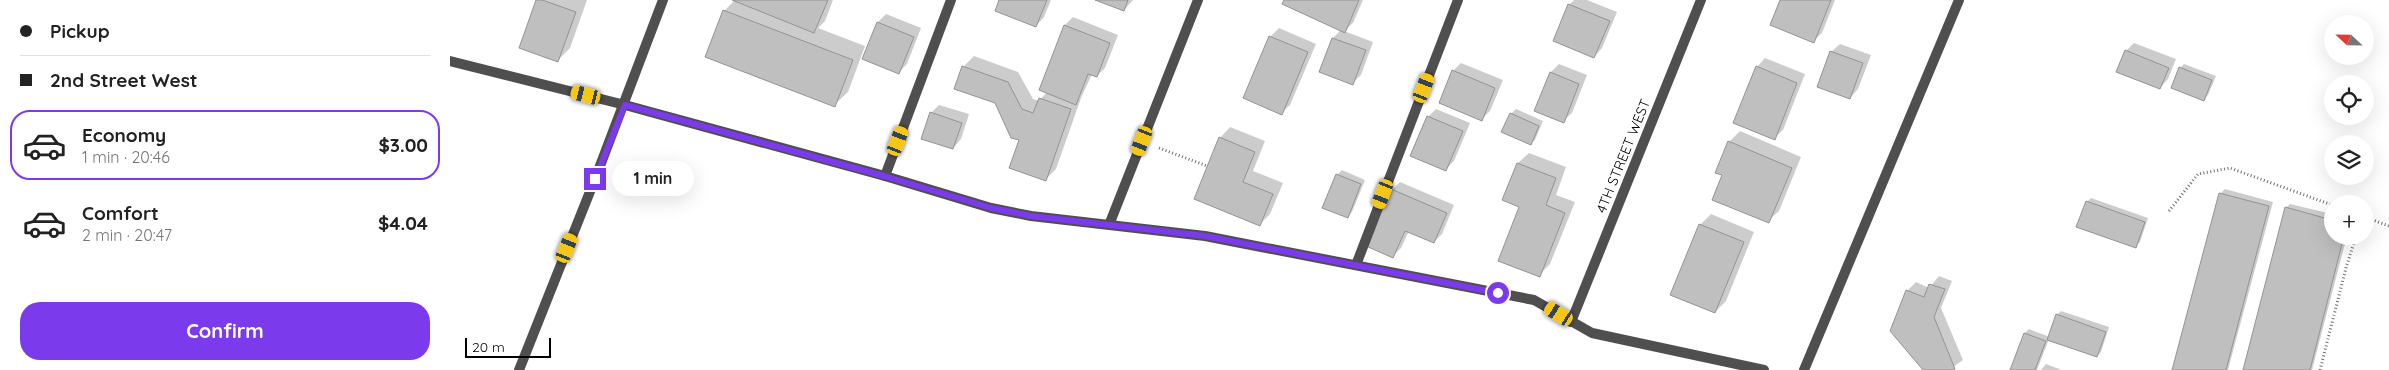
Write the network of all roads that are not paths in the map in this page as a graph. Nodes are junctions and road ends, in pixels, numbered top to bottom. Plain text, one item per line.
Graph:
1 (663, 0) edge
2 (951, 0) edge
3 (1198, 0) edge
4 (1458, 0) edge
5 (1701, 0) edge
6 (1959, 0) edge
7 (450, 62) edge
8 (625, 105) junction
9 (884, 176) junction
10 (1109, 225) junction
11 (1356, 265) junction
12 (1571, 322) junction
13 (519, 370) edge
14 (1764, 370) edge
15 (1804, 370) edge

1 - 8 street
2 - 9 street
3 - 10 street
4 - 11 street
5 - 12 street, 4TH STREET WEST
6 - 15 street
7 - 8 street
8 - 9 street
8 - 13 street
9 - 10 street
10 - 11 street
11 - 12 street
12 - 14 street

